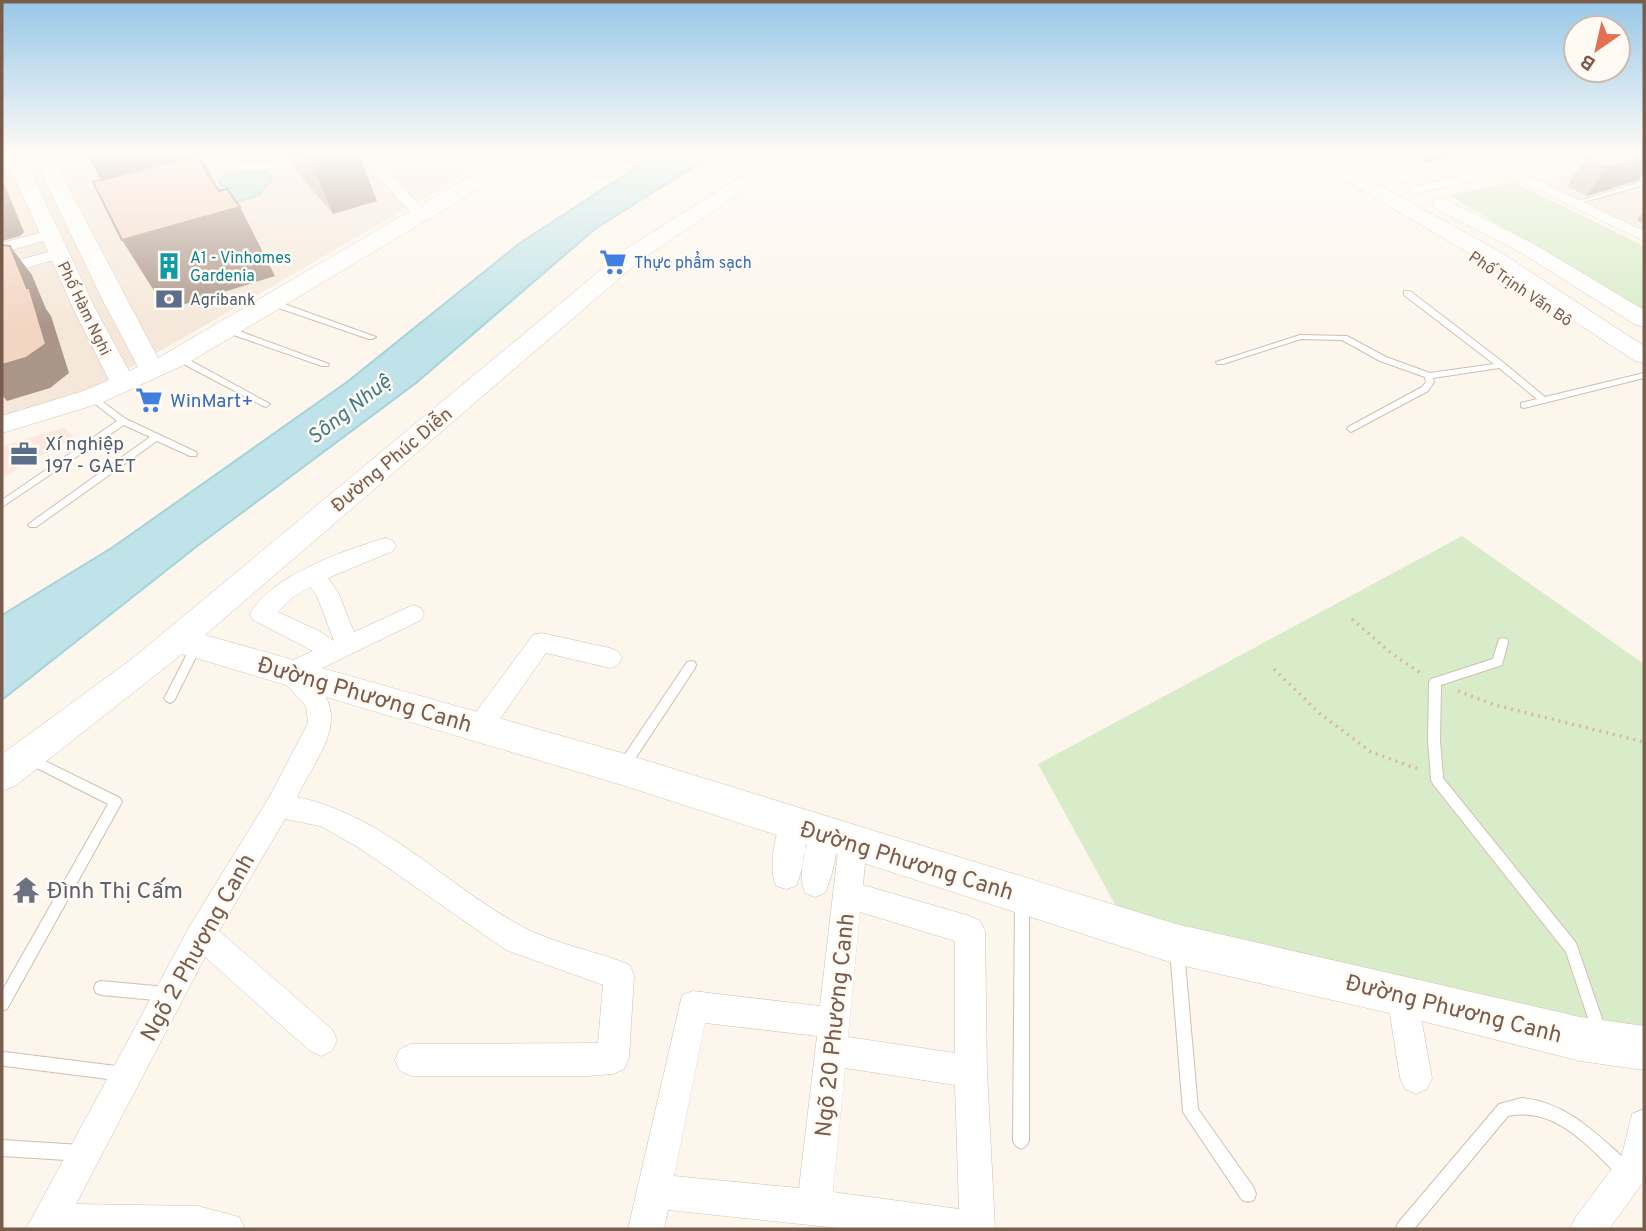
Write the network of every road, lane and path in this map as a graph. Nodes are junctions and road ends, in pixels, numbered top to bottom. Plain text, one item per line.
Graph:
1 (38, 212) edge
2 (79, 212) edge
3 (699, 212) edge
4 (1423, 212) edge
5 (1431, 212) edge
6 (1455, 212) edge
7 (1457, 212) edge
8 (1594, 212) edge
9 (420, 214) edge
10 (1644, 237) edge
11 (55, 244) junction
12 (2, 248) edge
13 (2, 270) edge
14 (1406, 293) dead end
15 (273, 303) junction
16 (1644, 320) edge
17 (220, 334) junction
18 (1644, 335) edge
19 (372, 337) dead end
20 (160, 344) junction
21 (1644, 356) edge
22 (109, 357) junction
23 (1220, 362) dead end
24 (325, 364) dead end
25 (1501, 365) junction
26 (152, 370) junction
27 (1644, 373) edge
28 (1429, 376) junction
29 (123, 384) junction
30 (92, 397) junction
31 (1544, 400) junction
32 (266, 404) dead end
33 (1524, 405) dead end
34 (45, 412) junction
35 (123, 422) junction
36 (2, 425) edge
37 (1351, 429) dead end
38 (156, 437) junction
39 (193, 454) dead end
40 (2, 504) edge
41 (33, 525) dead end
42 (385, 546) dead end
43 (313, 575) junction
44 (413, 614) dead end
45 (1352, 620) dead end
46 (1503, 642) dead end
47 (187, 643) junction
48 (341, 649) junction
49 (610, 658) dead end
50 (691, 665) dead end
51 (1274, 669) dead end
52 (289, 672) junction
53 (1435, 682) junction
54 (170, 698) dead end
55 (479, 728) junction
56 (1644, 742) edge
57 (25, 757) junction
58 (622, 769) junction
59 (2, 775) edge
60 (1436, 775) junction
61 (279, 805) junction
62 (823, 833) junction
63 (786, 876) dead end
64 (815, 883) dead end
65 (848, 894) junction
66 (1022, 895) junction
67 (201, 934) junction
68 (1176, 944) junction
69 (101, 988) dead end
70 (169, 995) junction
71 (1402, 995) junction
72 (2, 1004) edge
73 (833, 1037) junction
74 (321, 1040) dead end
75 (1602, 1042) junction
76 (1644, 1048) edge
77 (5, 1059) dead end
78 (411, 1060) dead end
79 (971, 1071) junction
80 (126, 1075) junction
81 (1416, 1078) dead end
82 (1644, 1126) edge
83 (1021, 1141) dead end
84 (2, 1147) edge
85 (85, 1153) junction
86 (1629, 1174) junction
87 (654, 1191) junction
88 (1248, 1194) dead end
89 (814, 1207) junction
90 (46, 1225) edge
91 (102, 1226) edge
92 (227, 1229) edge
93 (646, 1229) edge
94 (975, 1229) edge
95 (1404, 1229) edge
96 (1588, 1229) edge

1 - 11 street, Phố Hàm Nghi
2 - 20 street, Phố Hàm Nghi
3 - 47 street, Đường Phúc Diễn
4 - 27 street, Phố Trịnh Văn Bô
5 - 21 street, Phố Trịnh Văn Bô
6 - 18 street, Phố Trịnh Văn Bô
7 - 16 street, Phố Trịnh Văn Bô
8 - 10 street
9 - 15 street
11 - 12 street
11 - 13 street
11 - 22 street, Phố Hàm Nghi
14 - 25 lane
15 - 17 street
15 - 19 lane
17 - 20 street
17 - 24 lane
20 - 26 street
20 - 26 street, Phố Hàm Nghi
20 - 32 lane
22 - 29 street, Phố Hàm Nghi
22 - 34 street
23 - 28 lane
25 - 28 lane
25 - 31 lane
26 - 29 street
27 - 31 lane
28 - 37 lane
29 - 30 street
30 - 34 street
30 - 35 lane
31 - 33 lane
34 - 36 street
35 - 38 lane
35 - 40 lane
38 - 39 lane
38 - 41 lane
42 - 43 street
43 - 48 street
43 - 48 street
44 - 48 street
45 - 53 path
46 - 53 lane
47 - 52 street, Đường Phương Canh
47 - 54 lane
47 - 57 street, Đường Phúc Diễn
48 - 52 street
49 - 55 street
50 - 58 lane
51 - 60 path
52 - 55 street, Đường Phương Canh
52 - 61 street, Ngõ 2 Phương Canh
53 - 56 path
53 - 60 lane
55 - 58 street, Đường Phương Canh
57 - 59 street, Đường Phúc Diễn
57 - 72 lane
58 - 62 street, Đường Phương Canh
60 - 75 lane
61 - 67 street, Ngõ 2 Phương Canh
61 - 78 street
62 - 63 street
62 - 64 street
62 - 65 street, Ngõ 20 Phương Canh
62 - 66 street, Đường Phương Canh
65 - 73 street, Ngõ 20 Phương Canh
65 - 79 street
66 - 68 street, Đường Phương Canh
66 - 83 lane
67 - 70 street, Ngõ 2 Phương Canh
67 - 74 street
68 - 71 street, Đường Phương Canh
68 - 88 lane
69 - 70 lane
70 - 80 street, Ngõ 2 Phương Canh
71 - 75 street, Đường Phương Canh
71 - 81 street
73 - 79 street
73 - 87 street
73 - 89 street, Ngõ 20 Phương Canh
75 - 76 street, Đường Phương Canh
77 - 80 lane
79 - 94 street
80 - 85 street, Ngõ 2 Phương Canh
82 - 86 street
84 - 85 lane
85 - 90 street, Ngõ 2 Phương Canh
86 - 95 lane
86 - 96 street
87 - 89 street
87 - 93 street
89 - 94 street
90 - 91 street
91 - 92 street

